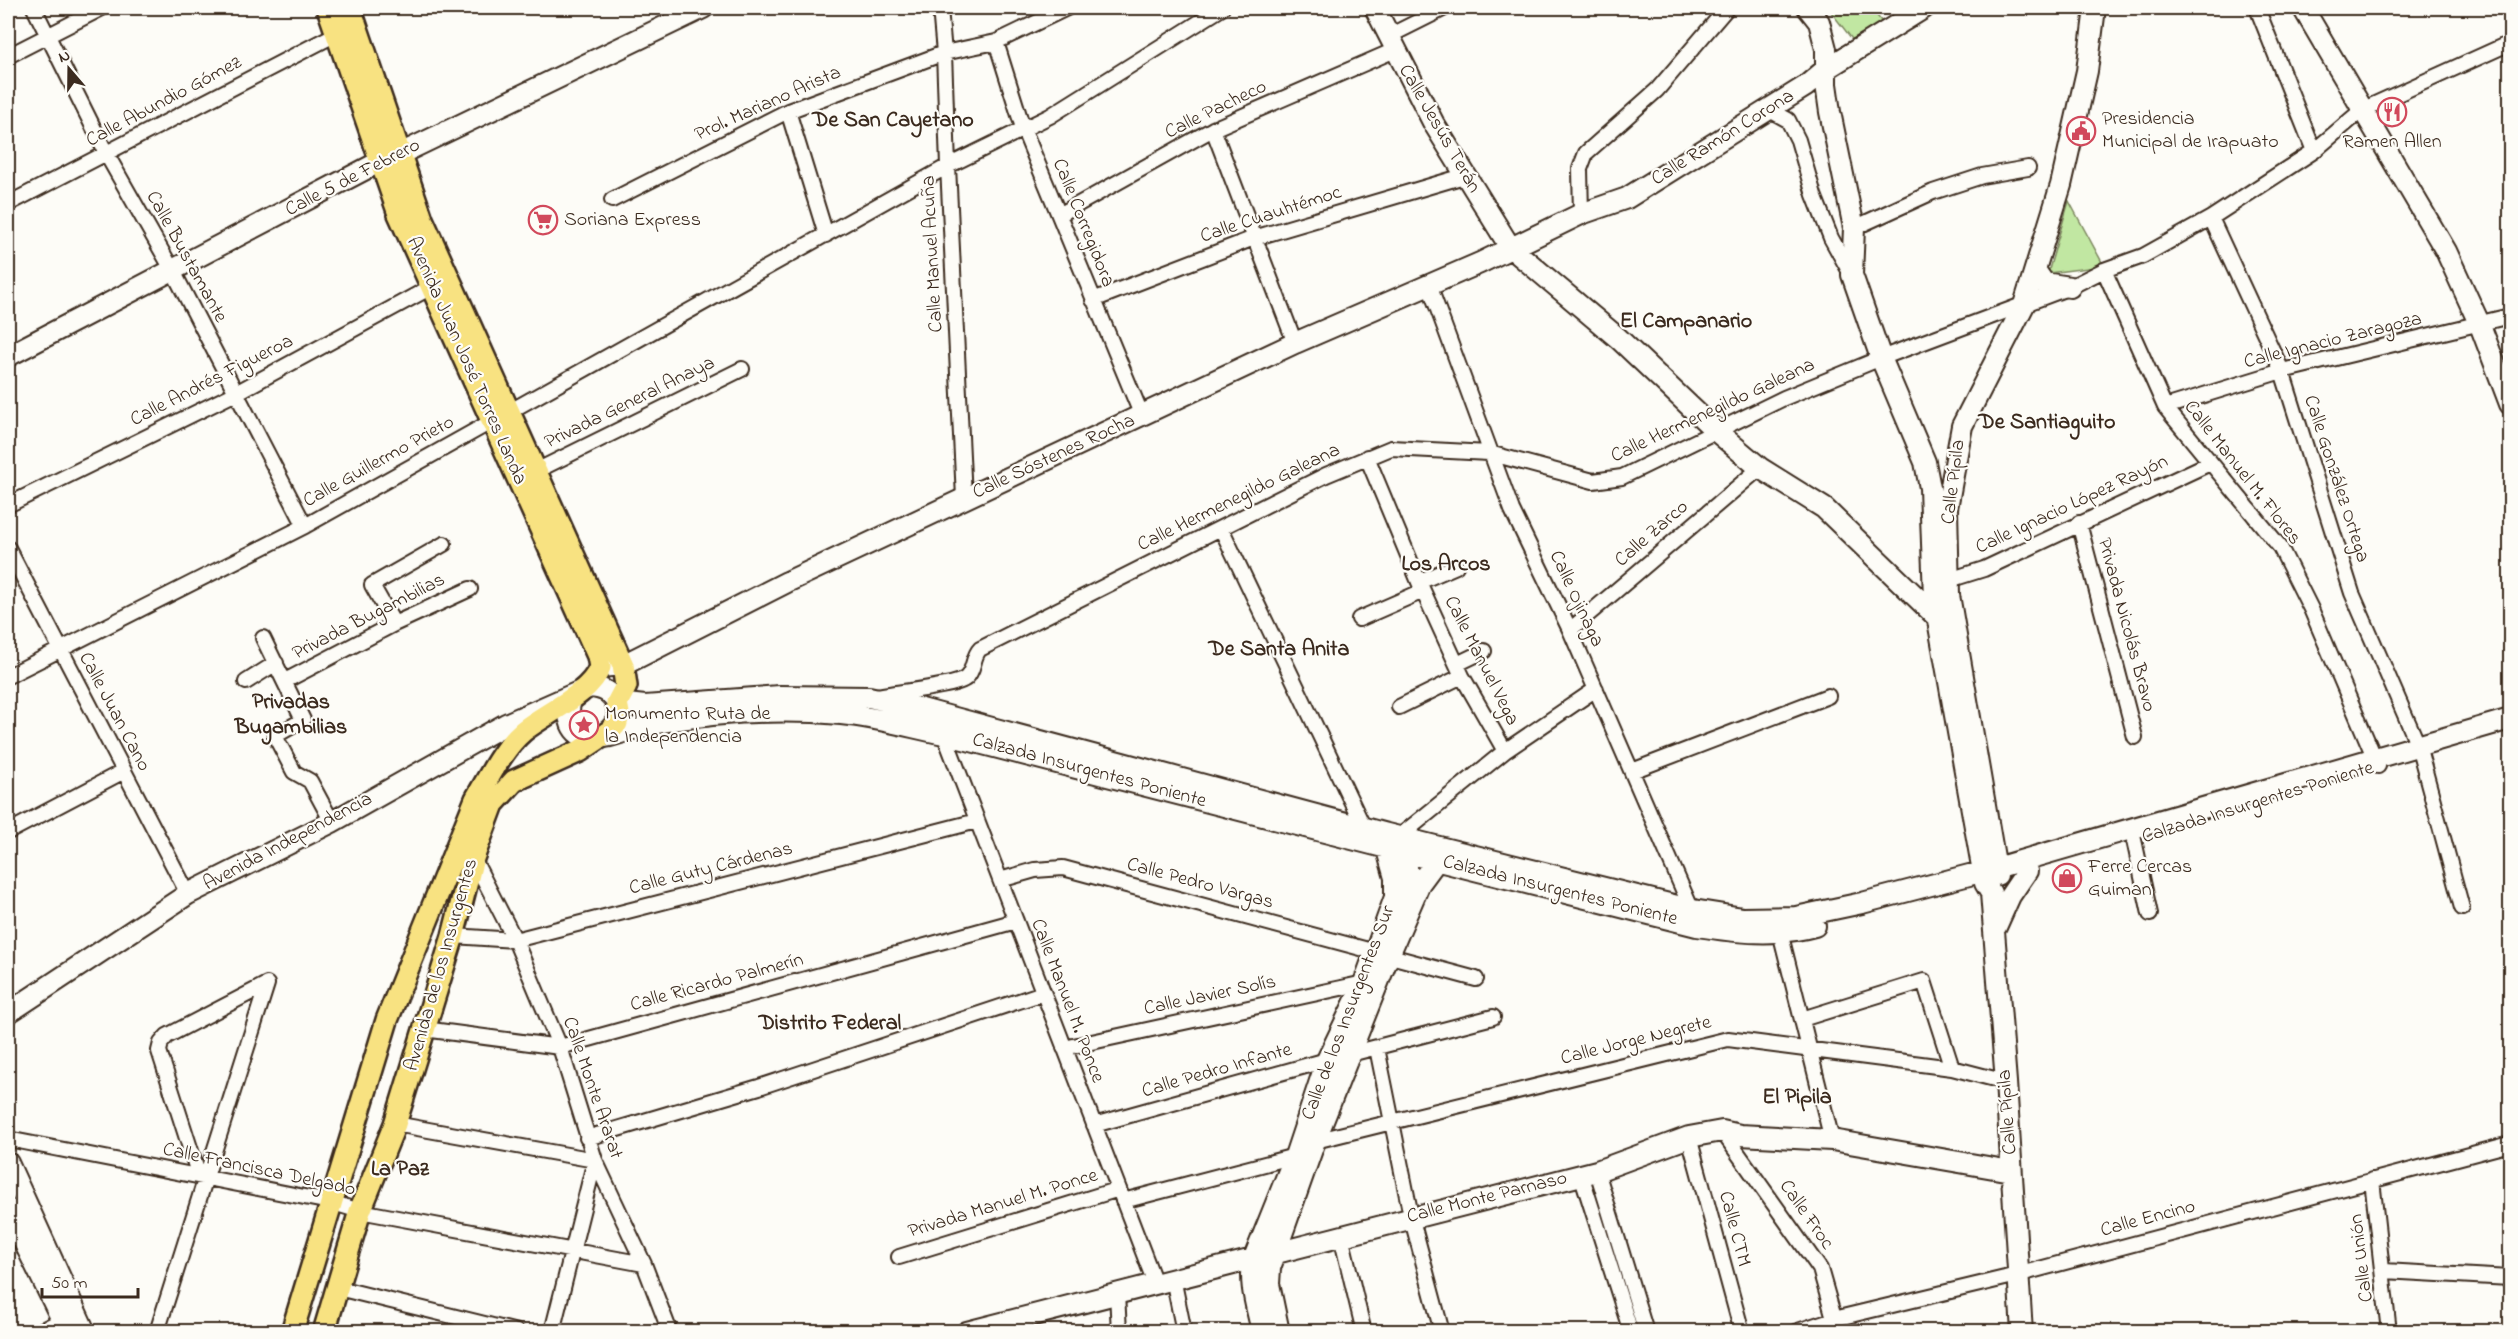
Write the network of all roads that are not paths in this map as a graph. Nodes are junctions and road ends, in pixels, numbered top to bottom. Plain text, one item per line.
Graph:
1 (34, 8) edge
2 (102, 8) edge
3 (328, 8) edge
4 (350, 8) edge
5 (703, 8) edge
6 (940, 8) edge
7 (1038, 8) edge
8 (1067, 8) edge
9 (1222, 8) edge
10 (1375, 8) edge
11 (1445, 8) edge
12 (1726, 8) edge
13 (1809, 8) edge
14 (1924, 8) edge
15 (2095, 8) edge
16 (2257, 8) edge
17 (2303, 8) edge
18 (1044, 21) junction
19 (338, 33) junction
20 (46, 37) junction
21 (996, 42) junction
22 (1392, 43) junction
23 (2511, 43) edge
24 (944, 53) junction
25 (8, 56) edge
26 (1826, 69) junction
27 (1768, 110) junction
28 (2362, 110) junction
29 (788, 111) junction
30 (1023, 128) junction
31 (1213, 129) junction
32 (2314, 151) junction
33 (107, 155) junction
34 (391, 158) junction
35 (948, 166) junction
36 (2028, 168) dead end
37 (1464, 176) junction
38 (612, 200) dead end
39 (8, 204) edge
40 (1581, 214) junction
41 (1059, 215) junction
42 (2211, 218) junction
43 (1854, 228) junction
44 (826, 235) junction
45 (1254, 238) junction
46 (1510, 248) junction
47 (2035, 270) junction
48 (2104, 270) junction
49 (173, 271) junction
50 (1852, 275) junction
51 (1429, 285) junction
52 (433, 286) junction
53 (2070, 287) junction
54 (1093, 300) junction
55 (2024, 305) junction
56 (2511, 316) edge
57 (2480, 325) junction
58 (1295, 343) junction
59 (8, 356) edge
60 (1881, 358) junction
61 (742, 369) dead end
62 (2282, 371) junction
63 (236, 393) junction
64 (2511, 404) edge
65 (2165, 407) junction
66 (1142, 416) junction
67 (502, 417) junction
68 (1716, 431) junction
69 (1489, 453) junction
70 (1956, 455) junction
71 (1367, 457) junction
72 (1924, 462) junction
73 (2210, 463) junction
74 (1760, 468) junction
75 (536, 471) junction
76 (964, 498) junction
77 (8, 505) edge
78 (2079, 523) junction
79 (305, 526) junction
80 (1221, 528) junction
81 (444, 544) dead end
82 (8, 548) edge
83 (1456, 566) dead end
84 (1949, 580) junction
85 (1421, 586) junction
86 (470, 588) dead end
87 (1359, 619) dead end
88 (1938, 619) junction
89 (394, 624) junction
90 (1570, 630) junction
91 (1956, 633) junction
92 (263, 638) dead end
93 (59, 649) junction
94 (1484, 651) dead end
95 (276, 663) junction
96 (623, 665) junction
97 (600, 667) junction
98 (1459, 670) junction
99 (8, 676) edge
100 (285, 681) junction
101 (246, 682) dead end
102 (1596, 688) junction
103 (575, 695) junction
104 (1828, 696) dead end
105 (869, 697) junction
106 (617, 704) junction
107 (781, 704) junction
108 (1399, 707) dead end
109 (2511, 719) edge
110 (2511, 731) edge
111 (944, 734) junction
112 (602, 736) junction
113 (2135, 737) dead end
114 (2419, 749) junction
115 (1505, 751) junction
116 (2376, 762) junction
117 (124, 771) junction
118 (1632, 771) junction
119 (977, 821) junction
120 (332, 822) junction
121 (8, 832) edge
122 (1388, 839) junction
123 (2134, 840) junction
124 (2063, 854) junction
125 (473, 858) junction
126 (1437, 860) junction
127 (2027, 871) junction
128 (1991, 879) junction
129 (1000, 880) junction
130 (188, 894) junction
131 (1413, 899) junction
132 (1864, 908) junction
133 (2462, 908) dead end
134 (2150, 914) dead end
135 (1695, 918) junction
136 (1016, 921) junction
137 (1780, 932) junction
138 (1995, 932) junction
139 (453, 936) junction
140 (515, 940) junction
141 (1382, 953) junction
142 (1476, 979) dead end
143 (1364, 982) junction
144 (1043, 993) junction
145 (8, 1013) edge
146 (1493, 1017) dead end
147 (1802, 1019) junction
148 (424, 1029) junction
149 (560, 1047) junction
150 (1064, 1048) junction
151 (1377, 1048) junction
152 (1807, 1049) junction
153 (1351, 1053) junction
154 (1327, 1060) junction
155 (1952, 1068) junction
156 (2006, 1082) junction
157 (1393, 1121) junction
158 (395, 1124) junction
159 (1094, 1125) junction
160 (1722, 1131) junction
161 (1689, 1137) junction
162 (587, 1138) junction
163 (8, 1139) edge
164 (1832, 1140) junction
165 (1315, 1141) junction
166 (2511, 1144) edge
167 (1295, 1156) junction
168 (595, 1160) junction
169 (8, 1163) edge
170 (2011, 1170) junction
171 (1589, 1172) junction
172 (202, 1177) junction
173 (2372, 1180) junction
174 (1121, 1195) junction
175 (330, 1202) junction
176 (8, 1209) edge
177 (360, 1211) junction
178 (1411, 1216) junction
179 (1341, 1236) junction
180 (571, 1252) junction
181 (1275, 1254) junction
182 (899, 1257) dead end
183 (1254, 1258) junction
184 (644, 1264) junction
185 (2384, 1271) junction
186 (2019, 1273) junction
187 (2511, 1278) edge
188 (1164, 1280) junction
189 (338, 1288) junction
190 (1117, 1293) junction
191 (1836, 1325) edge
192 (65, 1326) edge
193 (38, 1332) edge
194 (86, 1332) edge
195 (157, 1332) edge
196 (292, 1332) edge
197 (324, 1332) edge
198 (518, 1332) edge
199 (552, 1332) edge
200 (670, 1332) edge
201 (967, 1332) edge
202 (1119, 1332) edge
203 (1185, 1332) edge
204 (1262, 1332) edge
205 (1279, 1332) edge
206 (1365, 1332) edge
207 (1442, 1332) edge
208 (1631, 1332) edge
209 (1646, 1332) edge
210 (1742, 1332) edge
211 (1796, 1332) edge
212 (2022, 1332) edge
213 (2389, 1332) edge

1 - 20 street, Calle Bustamante
2 - 20 street
3 - 19 main road, Avenida Juan José Torres Landa
4 - 34 main road, Avenida Juan José Torres Landa
5 - 34 street, Calle 5 de Febrero
6 - 24 street, Calle Manuel Acuña
7 - 18 street
8 - 18 street, Prol. Mariano Arista
9 - 30 street, Calle Guillermo Prieto
10 - 22 street, Calle Jesús Terán
11 - 22 street, Calle Pacheco
12 - 40 street
13 - 26 street
14 - 26 street, Calle Ramón Corona
15 - 47 street, Calle Pípila
16 - 32 street
17 - 28 street
18 - 21 street, Prol. Mariano Arista
19 - 33 street, Calle Abundio Gómez
19 - 34 main road, Avenida Juan José Torres Landa
20 - 25 street
20 - 33 street, Calle Bustamante
21 - 24 street, Prol. Mariano Arista
21 - 30 street, Calle Corregidora
22 - 31 street, Calle Pacheco
22 - 37 street, Calle Jesús Terán
23 - 28 street, Calle Hermenegildo Galeana
24 - 29 street, Prol. Mariano Arista
24 - 35 street, Calle Manuel Acuña
26 - 27 street, Calle Ramón Corona
26 - 43 street
27 - 40 street, Calle Ramón Corona
27 - 50 street
28 - 32 street, Calle Hermenegildo Galeana
28 - 57 street
29 - 38 street, Prol. Mariano Arista
29 - 44 street
30 - 35 street, Calle Guillermo Prieto
30 - 41 street, Calle Corregidora
31 - 41 street, Calle Pacheco
31 - 45 street
32 - 42 street, Calle Hermenegildo Galeana
33 - 39 street, Calle Abundio Gómez
33 - 49 street, Calle Bustamante
34 - 49 street, Calle 5 de Febrero
34 - 52 main road, Avenida Juan José Torres Landa
34 - 67 main road, Avenida Juan José Torres Landa
35 - 44 street, Calle Guillermo Prieto
35 - 76 street, Calle Manuel Acuña
36 - 43 street
37 - 45 street, Calle Cuauhtémoc
37 - 46 street, Calle Jesús Terán
40 - 46 street, Calle Ramón Corona
41 - 54 street, Calle Corregidora
42 - 48 street, Calle Hermenegildo Galeana
42 - 62 street, Calle González Ortega
43 - 50 street
44 - 67 street, Calle Guillermo Prieto
45 - 54 street, Calle Cuauhtémoc
45 - 58 street
46 - 51 street, Calle Sóstenes Rocha
46 - 68 street, Calle Jesús Terán
47 - 53 street
47 - 55 street, Calle Pípila
48 - 53 street, Calle Hermenegildo Galeana
48 - 65 street, Calle Manuel M. Flores
49 - 59 street, Calle 5 de Febrero
49 - 63 street, Calle Bustamante
50 - 60 street, Calle Pípila
51 - 58 street, Calle Sóstenes Rocha
51 - 69 street, Calle Ojinaga
52 - 63 street, Calle Andrés Figueroa
52 - 67 main road, Avenida Juan José Torres Landa
53 - 55 street, Calle Hermenegildo Galeana
54 - 66 street, Calle Corregidora
55 - 60 street, Calle Hermenegildo Galeana
55 - 70 street, Calle Pípila
56 - 57 street, Calle Ignacio Zaragoza
57 - 62 street, Calle Ignacio Zaragoza
57 - 64 street
58 - 66 street, Calle Sóstenes Rocha
60 - 68 street, Calle Hermenegildo Galeana
60 - 72 street, Calle Pípila
61 - 75 street, Privada General Anaya
62 - 65 street, Calle Ignacio Zaragoza
62 - 114 street, Calle González Ortega
63 - 77 street, Calle Andrés Figueroa
63 - 79 street, Calle Bustamante
65 - 73 street, Calle Manuel M. Flores
66 - 76 street, Calle Sóstenes Rocha
67 - 75 main road, Avenida Juan José Torres Landa
67 - 79 street, Calle Guillermo Prieto
67 - 97 main road, Avenida Juan José Torres Landa
68 - 69 street, Calle Hermenegildo Galeana
68 - 74 street, Calle Jesús Terán
69 - 71 street, Calle Hermenegildo Galeana
69 - 90 street, Calle Ojinaga
70 - 72 street
70 - 84 street, Calle Pípila
71 - 80 street, Calle Hermenegildo Galeana
71 - 85 street, Calle Manuel Vega
72 - 88 street, Calle Pípila
73 - 78 street, Calle Ignacio López Rayón
73 - 116 street, Calle Manuel M. Flores
74 - 88 street, Calle Jesús Terán
74 - 90 street, Calle Zarco
75 - 96 main road, Avenida Juan José Torres Landa
76 - 96 street, Calle Sóstenes Rocha
78 - 84 street, Calle Ignacio López Rayón
78 - 113 street, Privada Nicolás Bravo
79 - 93 street, Calle Guillermo Prieto
80 - 105 street, Calle Hermenegildo Galeana
80 - 122 street
81 - 89 street
82 - 93 street, Calle Juan Cano
83 - 85 street
84 - 91 street, Calle Pípila
85 - 87 street
85 - 98 street, Calle Manuel Vega
86 - 89 street, Privada Bugambilias
88 - 91 street, Calle Jesús Terán
88 - 128 street, Calle Pípila
89 - 100 street, Privada Bugambilias
90 - 102 street, Calle Ojinaga
91 - 128 street, Calle Pípila
92 - 95 street, Privada Bugambilias
93 - 99 street, Calle Guillermo Prieto
93 - 117 street, Calle Juan Cano
94 - 98 street
95 - 100 street, Privada Bugambilias
95 - 101 street
96 - 97 street, Calle Sóstenes Rocha
96 - 106 main road, Avenida Juan José Torres Landa
97 - 103 main road
98 - 108 street
98 - 115 street, Calle Manuel Vega
100 - 120 street, Privada Bugambilias
102 - 115 street
102 - 118 street, Calle Ojinaga
103 - 106 street
103 - 112 street
103 - 120 street, Avenida Independencia
103 - 175 main road, Avenida de los Insurgentes
104 - 118 street
105 - 107 street, Calzada Insurgentes Poniente
105 - 122 street, Calzada Insurgentes Poniente
106 - 107 street, Calzada Insurgentes Poniente
106 - 112 main road, Avenida de los Insurgentes
107 - 111 street, Calzada Insurgentes Poniente
107 - 112 street, Calzada Insurgentes Poniente
109 - 114 street, Calzada Insurgentes Poniente
110 - 114 street, Calzada Insurgentes Poniente
111 - 119 street, Calle Manuel M. Ponce
111 - 122 street, Calzada Insurgentes Poniente
112 - 125 main road, Avenida de los Insurgentes
114 - 116 street, Calzada Insurgentes Poniente
114 - 133 street, Calle González Ortega
115 - 122 street
116 - 123 street, Calzada Insurgentes Poniente
116 - 124 street, Calzada Insurgentes Poniente
117 - 121 street
117 - 130 street, Calle Juan Cano
118 - 135 street, Calle Ojinaga
119 - 129 street, Calle Manuel M. Ponce
119 - 140 street, Calle Guty Cárdenas
120 - 130 street, Avenida Independencia
122 - 126 street, Calzada Insurgentes Poniente
122 - 131 street, Calle de los Insurgentes Sur
122 - 135 street, Calzada Insurgentes Poniente
122 - 141 street, Calle de los Insurgentes Sur
123 - 124 street, Calzada Insurgentes Poniente
123 - 134 street
124 - 127 street, Calzada Insurgentes Poniente
124 - 128 street, Calzada Insurgentes Poniente
125 - 139 main road, Avenida de los Insurgentes
125 - 140 street, Calle Monte Ararat
126 - 131 street
126 - 135 street, Calzada Insurgentes Poniente
127 - 128 street, Calzada Insurgentes Poniente
127 - 138 street
128 - 132 street, Calzada Insurgentes Poniente
128 - 138 street, Calle Pípila
129 - 136 street, Calle Manuel M. Ponce
129 - 141 street, Calle Pedro Vargas
130 - 145 street, Avenida Independencia
131 - 141 street, Calle de los Insurgentes Sur
132 - 135 street, Calzada Insurgentes Poniente
132 - 137 street, Calzada Insurgentes Poniente
135 - 137 street, Calzada Insurgentes Poniente
136 - 144 street, Calle Manuel M. Ponce
136 - 149 street, Calle Ricardo Palmerín
137 - 147 street
138 - 156 street, Calle Pípila
139 - 140 street, Calle Guty Cárdenas
139 - 148 main road, Avenida de los Insurgentes
140 - 149 street, Calle Monte Ararat
141 - 142 street, Calle Pedro Vargas
141 - 143 street, Calle de los Insurgentes Sur
141 - 153 street, Calle de los Insurgentes Sur
143 - 150 street, Calle Javier Solís
143 - 154 street, Calle de los Insurgentes Sur
144 - 150 street, Calle Manuel M. Ponce
144 - 162 street
146 - 151 street, Calle Pedro Infante
147 - 152 street
147 - 155 street
148 - 149 street, Calle Ricardo Palmerín
148 - 158 main road, Avenida de los Insurgentes
149 - 162 street, Calle Monte Ararat
150 - 159 street, Calle Manuel M. Ponce
151 - 153 street, Calle Pedro Infante
151 - 157 street
152 - 155 street, Calle Jorge Negrete
152 - 157 street, Calle Jorge Negrete
152 - 164 street
153 - 154 street, Calle Pedro Infante
153 - 165 street, Calle de los Insurgentes Sur
154 - 159 street, Calle Pedro Infante
154 - 167 street, Calle de los Insurgentes Sur
155 - 156 street, Calle Jorge Negrete
156 - 170 street, Calle Pípila
157 - 165 street, Calle Jorge Negrete
157 - 178 street
158 - 168 street
158 - 177 main road, Avenida de los Insurgentes
159 - 174 street, Calle Manuel M. Ponce
160 - 161 street, Calle Monte Parnaso
160 - 164 street, Calle Monte Parnaso
160 - 191 street, Calle Froc
161 - 171 street, Calle Monte Parnaso
161 - 210 street, Calle CTM
162 - 168 street, Calle Monte Ararat
163 - 172 street, Calle Francisca Delgado
164 - 170 street, Calle Monte Parnaso
165 - 181 street, Calle de los Insurgentes Sur
166 - 173 street, Calle Encino
167 - 174 street
167 - 183 street, Calle de los Insurgentes Sur
168 - 180 street
168 - 184 street, Calle Monte Ararat
169 - 194 street
170 - 186 street, Calle Pípila
171 - 178 street, Calle Monte Parnaso
171 - 208 street
171 - 209 street
172 - 172 street
172 - 175 street, Calle Francisca Delgado
172 - 195 street
173 - 185 street, Calle Unión
173 - 186 street, Calle Encino
174 - 182 street, Privada Manuel M. Ponce
174 - 188 street, Calle Manuel M. Ponce
175 - 177 street, Calle Francisca Delgado
175 - 196 main road, Avenida de los Insurgentes
176 - 192 street
177 - 180 street, Calle Francisca Delgado
177 - 189 main road, Avenida de los Insurgentes
178 - 179 street, Calle Monte Parnaso
178 - 207 street
179 - 181 street, Calle Monte Parnaso
179 - 206 street
180 - 184 street, Calle Francisca Delgado
180 - 199 street
181 - 183 street, Calle Monte Parnaso
181 - 205 street, Calle de los Insurgentes Sur
183 - 188 street, Calle Monte Parnaso
183 - 204 street, Calle de los Insurgentes Sur
184 - 200 street, Calle Monte Ararat
185 - 187 street
185 - 213 street, Calle Unión
186 - 191 street, Calle Encino
186 - 212 street, Calle Pípila
188 - 190 street, Calle Monte Parnaso
188 - 203 street, Calle Manuel M. Ponce
189 - 197 main road, Avenida de los Insurgentes
189 - 198 street
190 - 201 street, Calle Monte Parnaso
190 - 202 street
191 - 211 street, Calle Encino
192 - 193 street

